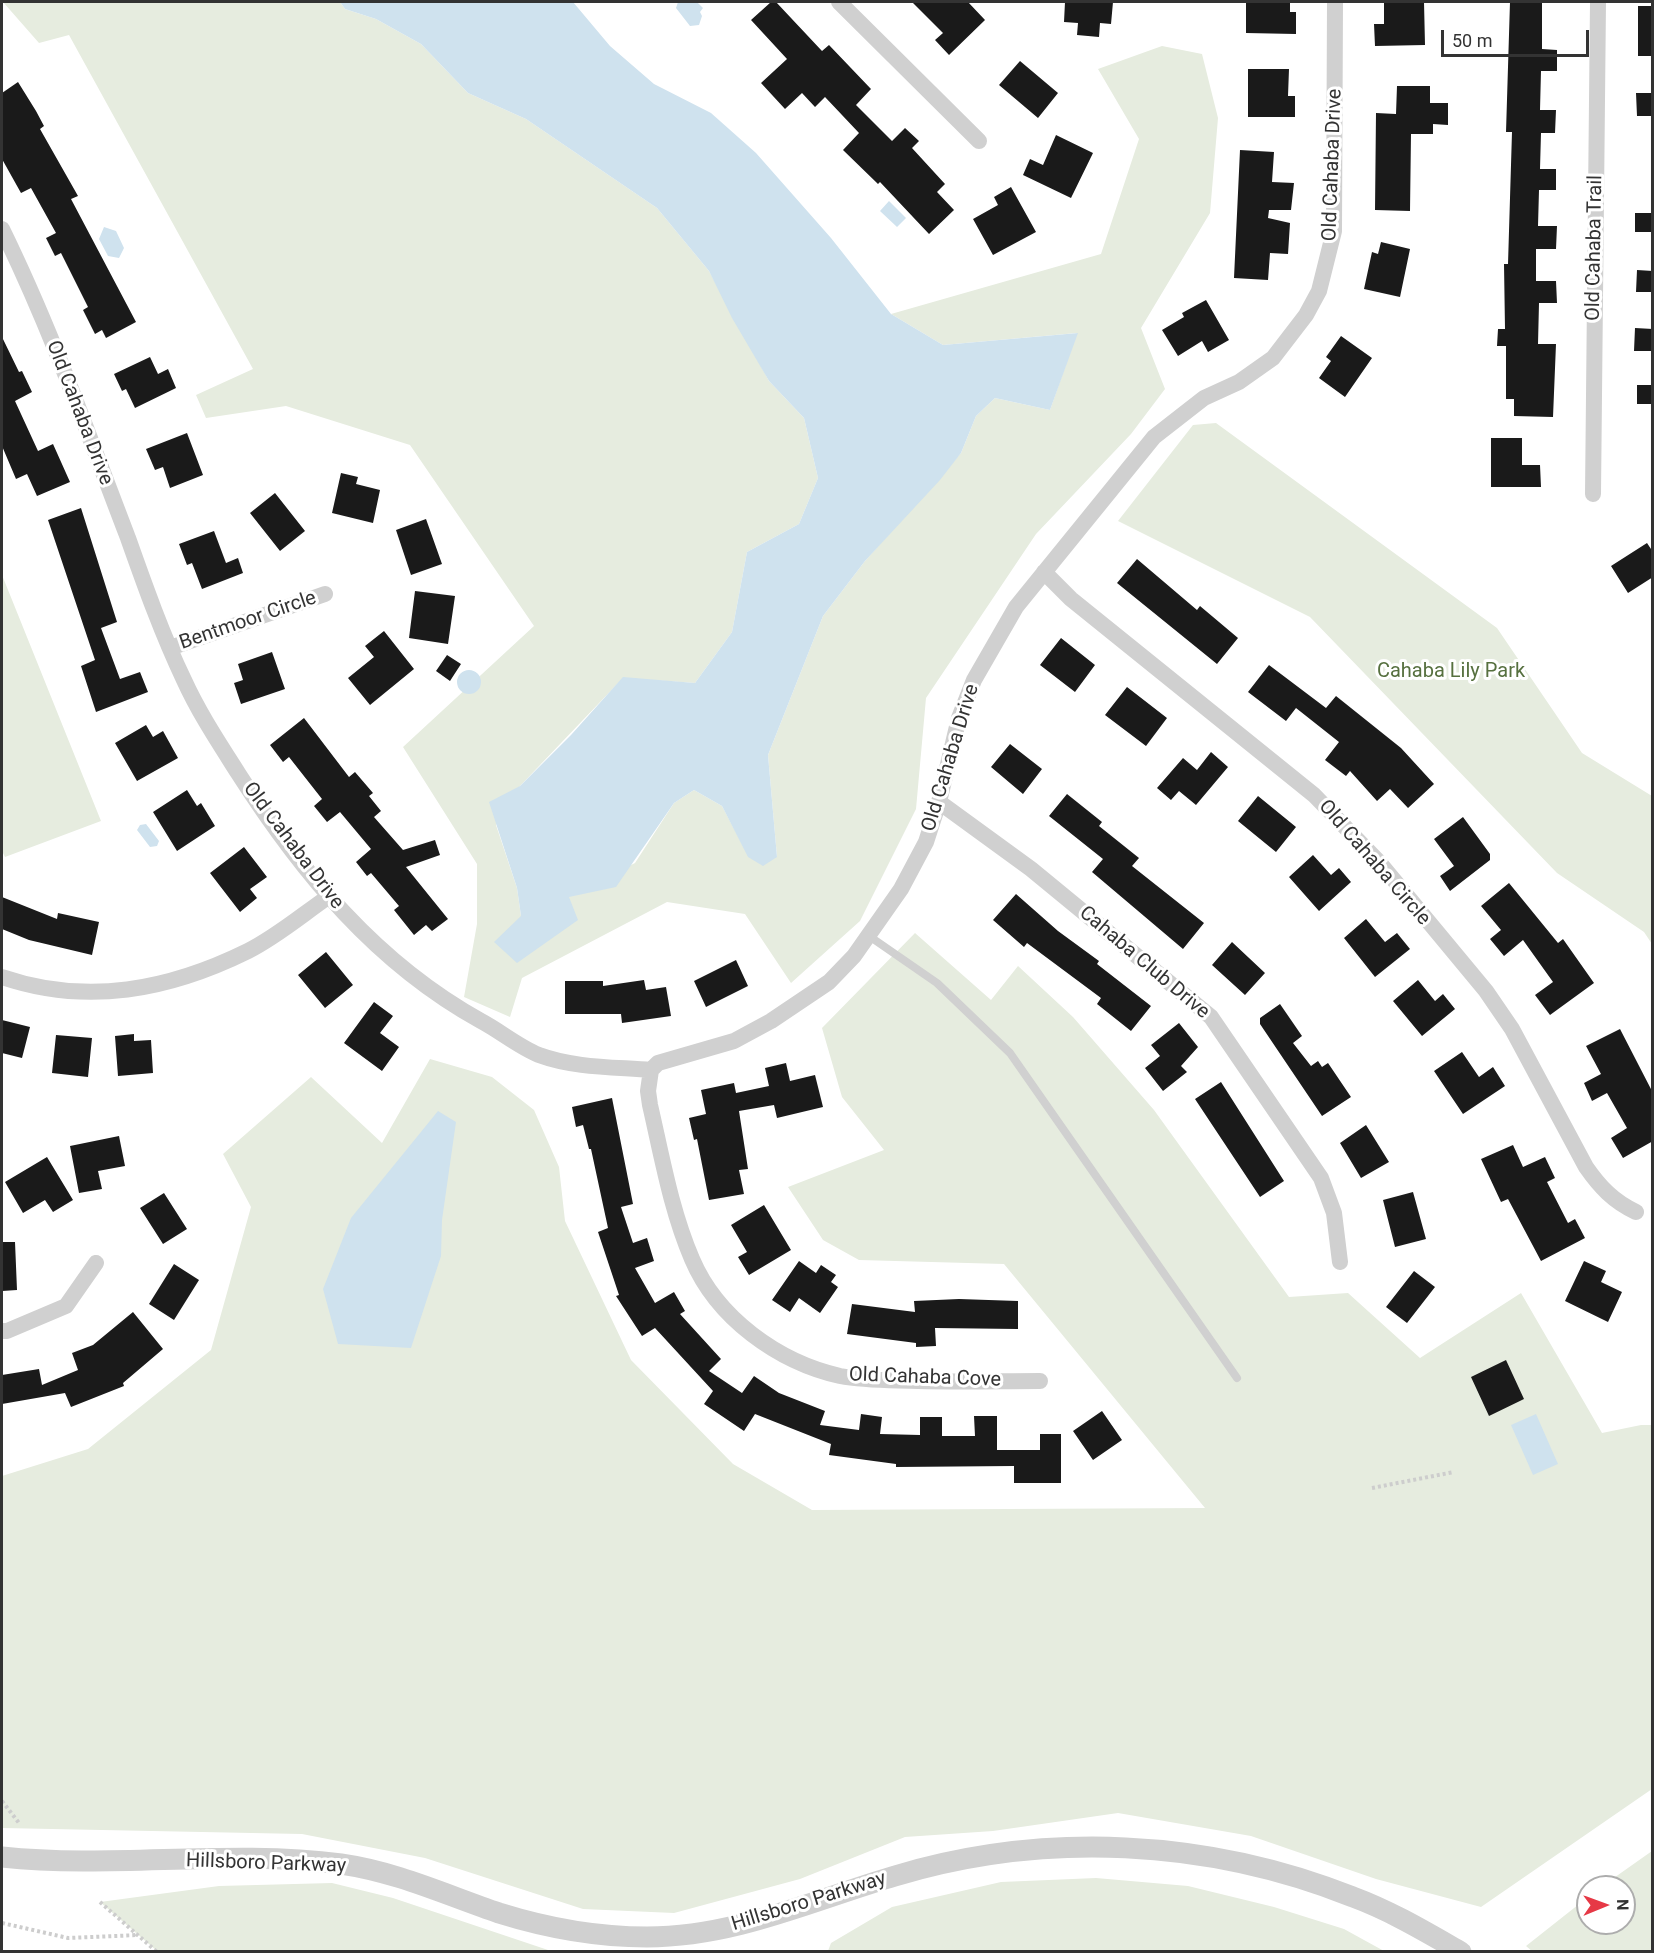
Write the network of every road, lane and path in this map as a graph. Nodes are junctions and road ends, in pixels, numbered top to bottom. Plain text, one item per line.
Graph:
1 (839, 2) edge
2 (1335, 2) edge
3 (1598, 2) edge
4 (979, 141) dead end
5 (2, 229) edge
6 (1593, 494) dead end
7 (1044, 572) junction
8 (325, 594) dead end
9 (170, 648) junction
10 (939, 802) junction
11 (328, 897) junction
12 (869, 936) junction
13 (2, 977) edge
14 (651, 1070) junction
15 (1636, 1212) dead end
16 (1340, 1262) dead end
17 (96, 1263) dead end
18 (2, 1331) edge
19 (1238, 1378) dead end
20 (1040, 1381) dead end
21 (1454, 1472) dead end
22 (1372, 1488) dead end
23 (2, 1802) edge
24 (19, 1823) dead end
25 (2, 1857) edge
26 (100, 1902) dead end
27 (2, 1923) edge
28 (138, 1935) junction
29 (157, 1952) edge
30 (1461, 1952) edge

1 - 4 street
2 - 7 street, Old Cahaba Drive
3 - 6 street, Old Cahaba Trail
5 - 9 street, Old Cahaba Drive
7 - 10 street, Old Cahaba Drive
7 - 15 street, Old Cahaba Circle
8 - 9 street, Bentmoor Circle
9 - 11 street, Old Cahaba Drive
10 - 12 street, Old Cahaba Drive
10 - 16 street, Cahaba Club Drive
11 - 13 street
11 - 14 street, Old Cahaba Drive
12 - 14 street, Old Cahaba Drive
12 - 19 lane
14 - 20 street, Old Cahaba Cove
17 - 18 street
21 - 22 path
23 - 24 path
25 - 30 street, Hillsboro Parkway
26 - 28 path
27 - 28 path
28 - 29 path

